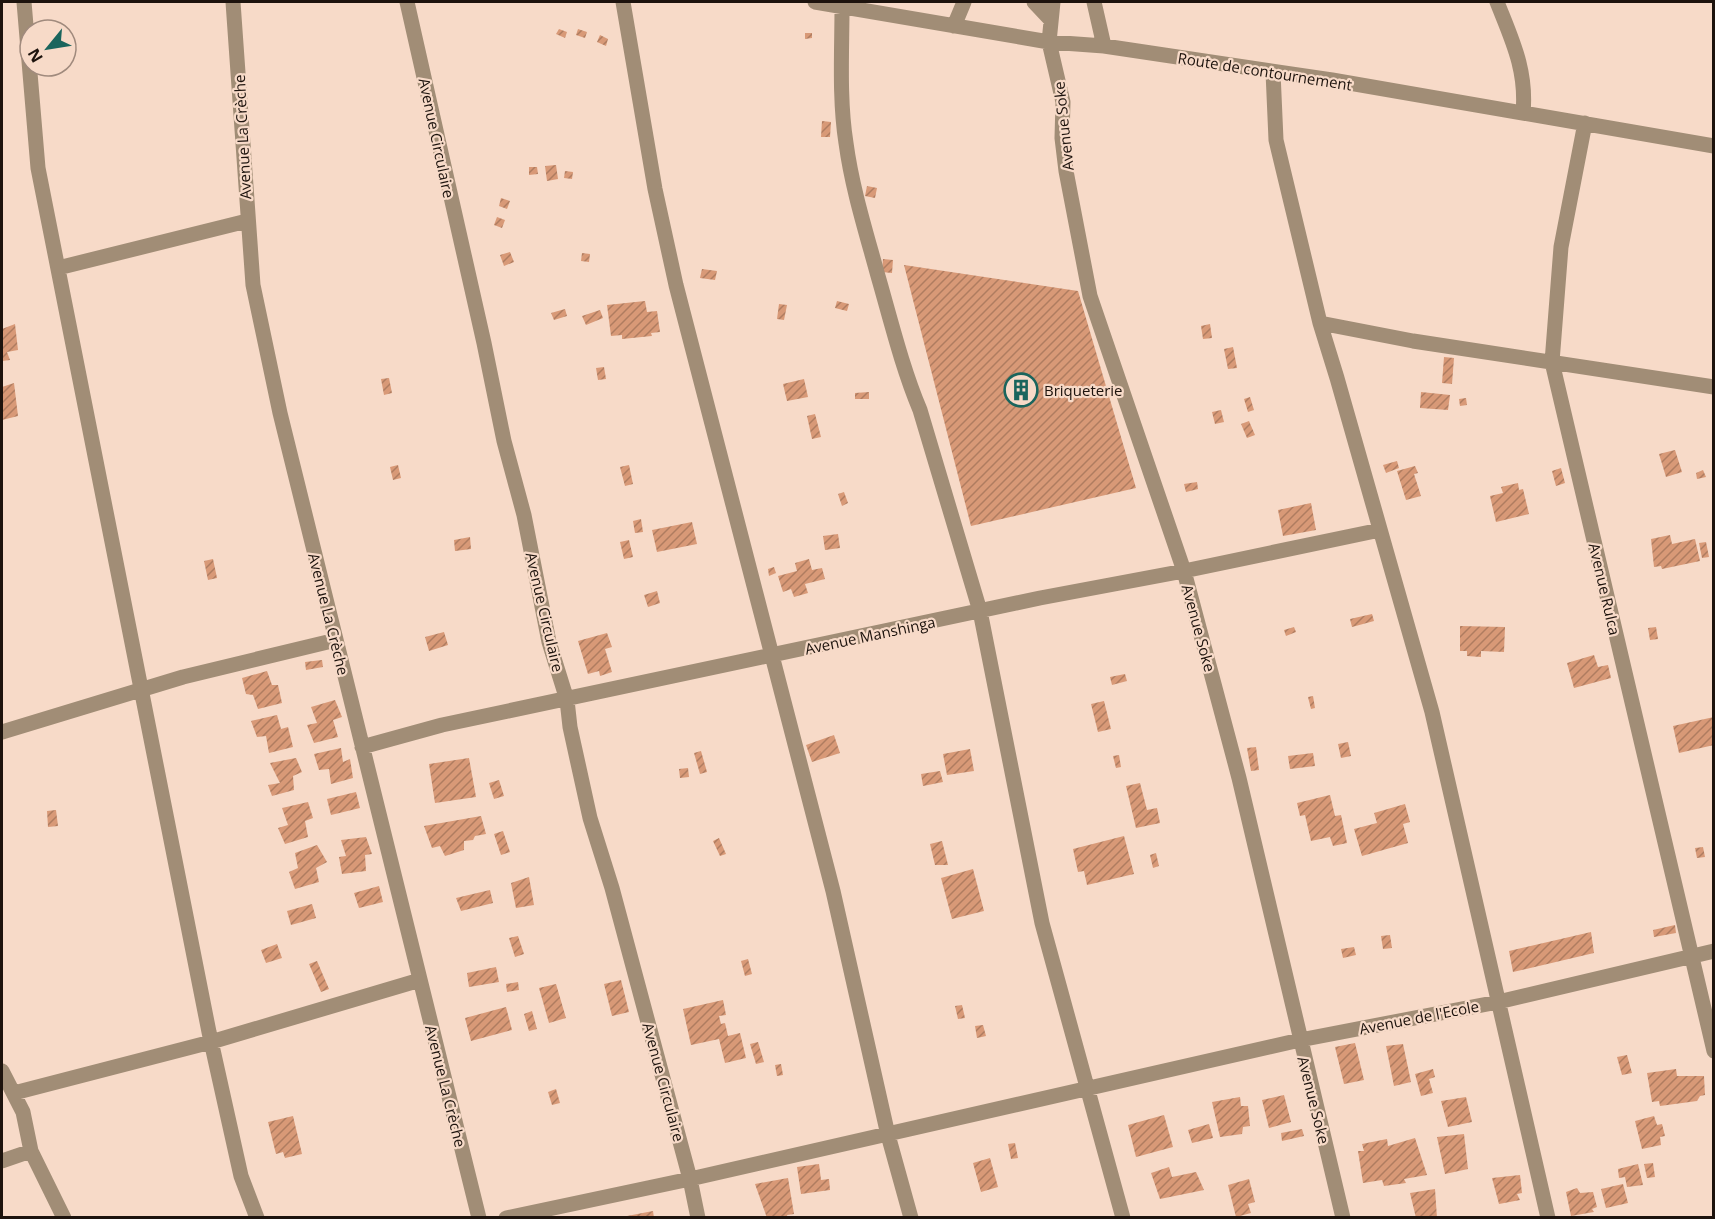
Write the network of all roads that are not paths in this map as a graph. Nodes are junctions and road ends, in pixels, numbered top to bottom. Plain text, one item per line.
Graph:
1 (24, 2) edge
2 (233, 2) edge
3 (407, 2) edge
4 (623, 2) edge
5 (815, 2) edge
6 (964, 2) edge
7 (1034, 2) edge
8 (1053, 2) edge
9 (1094, 2) edge
10 (1497, 2) edge
11 (839, 4) edge
12 (1050, 20) junction
13 (954, 26) junction
14 (1049, 42) junction
15 (1104, 46) junction
16 (1273, 72) junction
17 (1523, 113) junction
18 (1585, 123) junction
19 (1713, 146) edge
20 (247, 221) junction
21 (58, 268) junction
22 (1320, 323) junction
23 (1552, 362) junction
24 (1713, 387) edge
25 (1380, 530) junction
26 (1184, 571) junction
27 (980, 611) junction
28 (336, 640) junction
29 (773, 656) junction
30 (142, 690) junction
31 (567, 700) junction
32 (2, 732) edge
33 (362, 747) junction
34 (1713, 951) edge
35 (1691, 956) junction
36 (420, 980) junction
37 (1498, 1002) junction
38 (1300, 1040) junction
39 (211, 1042) junction
40 (1713, 1051) edge
41 (2, 1071) edge
42 (1088, 1087) junction
43 (14, 1093) junction
44 (888, 1135) junction
45 (31, 1151) junction
46 (2, 1161) edge
47 (690, 1179) junction
48 (64, 1218) edge
49 (257, 1218) edge
50 (479, 1218) edge
51 (506, 1218) edge
52 (698, 1218) edge
53 (911, 1218) edge
54 (1123, 1218) edge
55 (1343, 1218) edge
56 (1548, 1218) edge

1 - 21 street
2 - 20 street, Avenue La Crèche
3 - 31 street, Avenue Circulaire
4 - 29 street
5 - 11 street, Route de contournement
6 - 13 street
7 - 12 street
8 - 12 street, Avenue Soke
9 - 15 street
10 - 17 street
11 - 13 street, Route de contournement
11 - 27 street
12 - 14 street, Avenue Soke
13 - 14 street, Route de contournement
14 - 15 street, Route de contournement
14 - 26 street, Avenue Soke
15 - 16 street, Route de contournement
16 - 17 street, Route de contournement
16 - 22 street
17 - 18 street, Route de contournement
18 - 19 street, Route de contournement
18 - 23 street, Avenue Rulca
20 - 21 street
20 - 28 street, Avenue La Crèche
21 - 30 street
22 - 23 street
22 - 25 street
23 - 24 street
23 - 35 street, Avenue Rulca
25 - 26 street, Avenue Manshinga
25 - 37 street
26 - 27 street, Avenue Manshinga
26 - 38 street, Avenue Soke
27 - 29 street, Avenue Manshinga
27 - 42 street
28 - 30 street
28 - 33 street, Avenue La Crèche
29 - 31 street, Avenue Manshinga
29 - 44 street
30 - 32 street
30 - 39 street
31 - 33 street, Avenue Manshinga
31 - 47 street, Avenue Circulaire
33 - 36 street, Avenue La Crèche
34 - 35 street, Avenue de l'Ecole
35 - 37 street, Avenue de l'Ecole
35 - 40 street, Avenue Rulca
36 - 39 street
36 - 50 street, Avenue La Crèche
37 - 38 street, Avenue de l'Ecole
37 - 56 street
38 - 42 street, Avenue de l'Ecole
38 - 55 street, Avenue Soke
39 - 43 street
39 - 49 street
41 - 43 street
42 - 44 street, Avenue de l'Ecole
42 - 54 street
43 - 45 street
44 - 47 street, Avenue de l'Ecole
44 - 53 street
45 - 46 street
45 - 48 street
47 - 51 street, Avenue de l'Ecole
47 - 52 street, Avenue Circulaire

